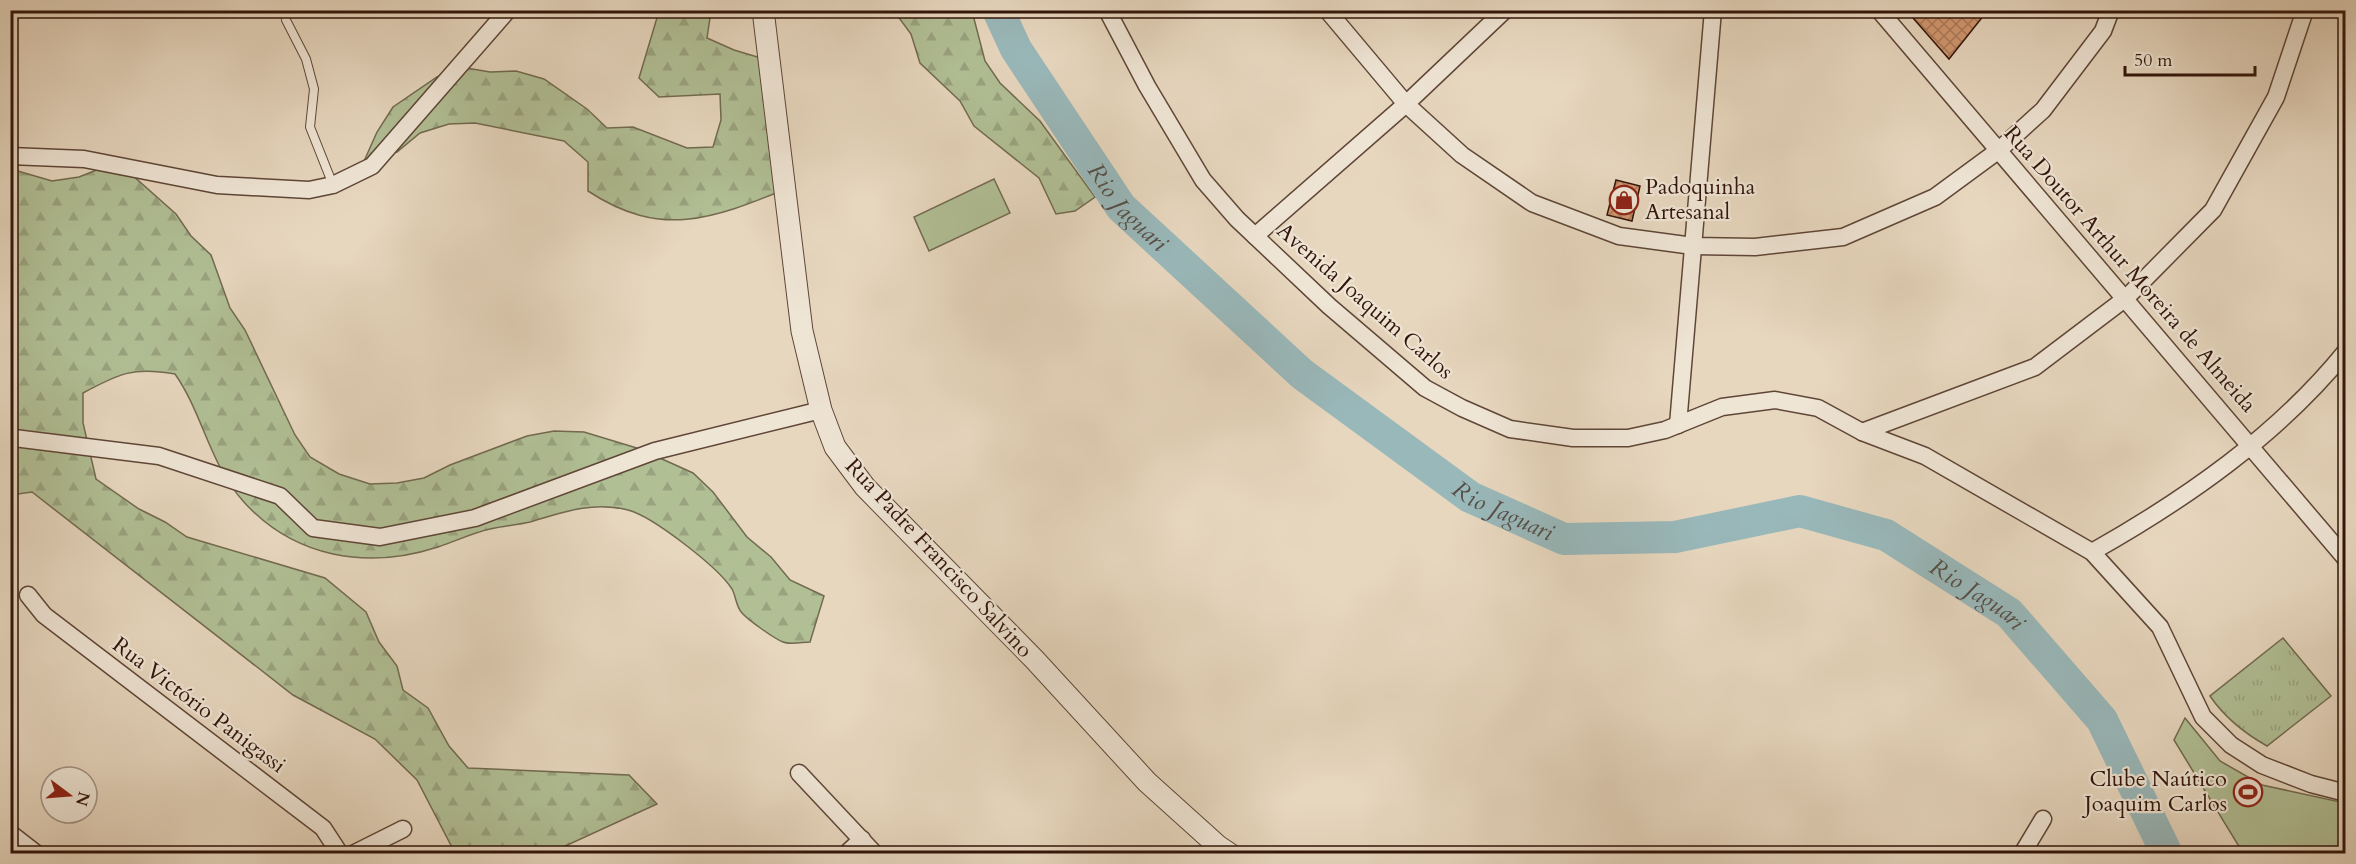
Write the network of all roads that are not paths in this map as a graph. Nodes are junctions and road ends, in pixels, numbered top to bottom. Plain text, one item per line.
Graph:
1 (508, 10) edge
2 (763, 10) edge
3 (1107, 10) edge
4 (1327, 10) edge
5 (1505, 10) edge
6 (1713, 10) edge
7 (1879, 10) edge
8 (2111, 10) edge
9 (2305, 10) edge
10 (286, 20) dead end
11 (1406, 104) junction
12 (1998, 150) junction
13 (10, 156) edge
14 (333, 185) junction
15 (1256, 236) junction
16 (1693, 246) junction
17 (2126, 298) junction
18 (2346, 351) edge
19 (821, 410) junction
20 (1678, 425) junction
21 (1862, 432) junction
22 (14, 438) dead end
23 (2251, 446) junction
24 (2092, 552) junction
25 (2346, 559) edge
26 (28, 595) dead end
27 (799, 773) dead end
28 (2346, 793) edge
29 (2043, 819) dead end
30 (403, 829) dead end
31 (10, 833) edge
32 (862, 839) junction
33 (37, 854) edge
34 (340, 854) edge
35 (353, 854) edge
36 (846, 854) edge
37 (875, 854) edge
38 (1230, 854) edge
39 (2022, 854) edge

1 - 14 street
2 - 19 street, Rua Padre Francisco Salvino
3 - 15 street, Avenida Joaquim Carlos
4 - 11 street
5 - 11 street
6 - 16 street
7 - 12 street, Rua Doutor Arthur Moreira de Almeida
8 - 12 street
9 - 17 street
10 - 14 lane
11 - 15 street
11 - 16 street
12 - 16 street
12 - 17 street, Rua Doutor Arthur Moreira de Almeida
13 - 14 street
15 - 20 street, Avenida Joaquim Carlos
16 - 20 street
17 - 21 street
17 - 23 street, Rua Doutor Arthur Moreira de Almeida
18 - 23 street
19 - 22 street
19 - 38 street, Rua Padre Francisco Salvino
20 - 21 street, Avenida Joaquim Carlos
21 - 24 street, Avenida Joaquim Carlos
23 - 24 street
23 - 25 street, Rua Doutor Arthur Moreira de Almeida
24 - 28 street, Avenida Joaquim Carlos
26 - 34 street, Rua Victório Panigassi
27 - 32 street
29 - 39 street
30 - 35 street
31 - 33 street
32 - 36 street
32 - 37 street

